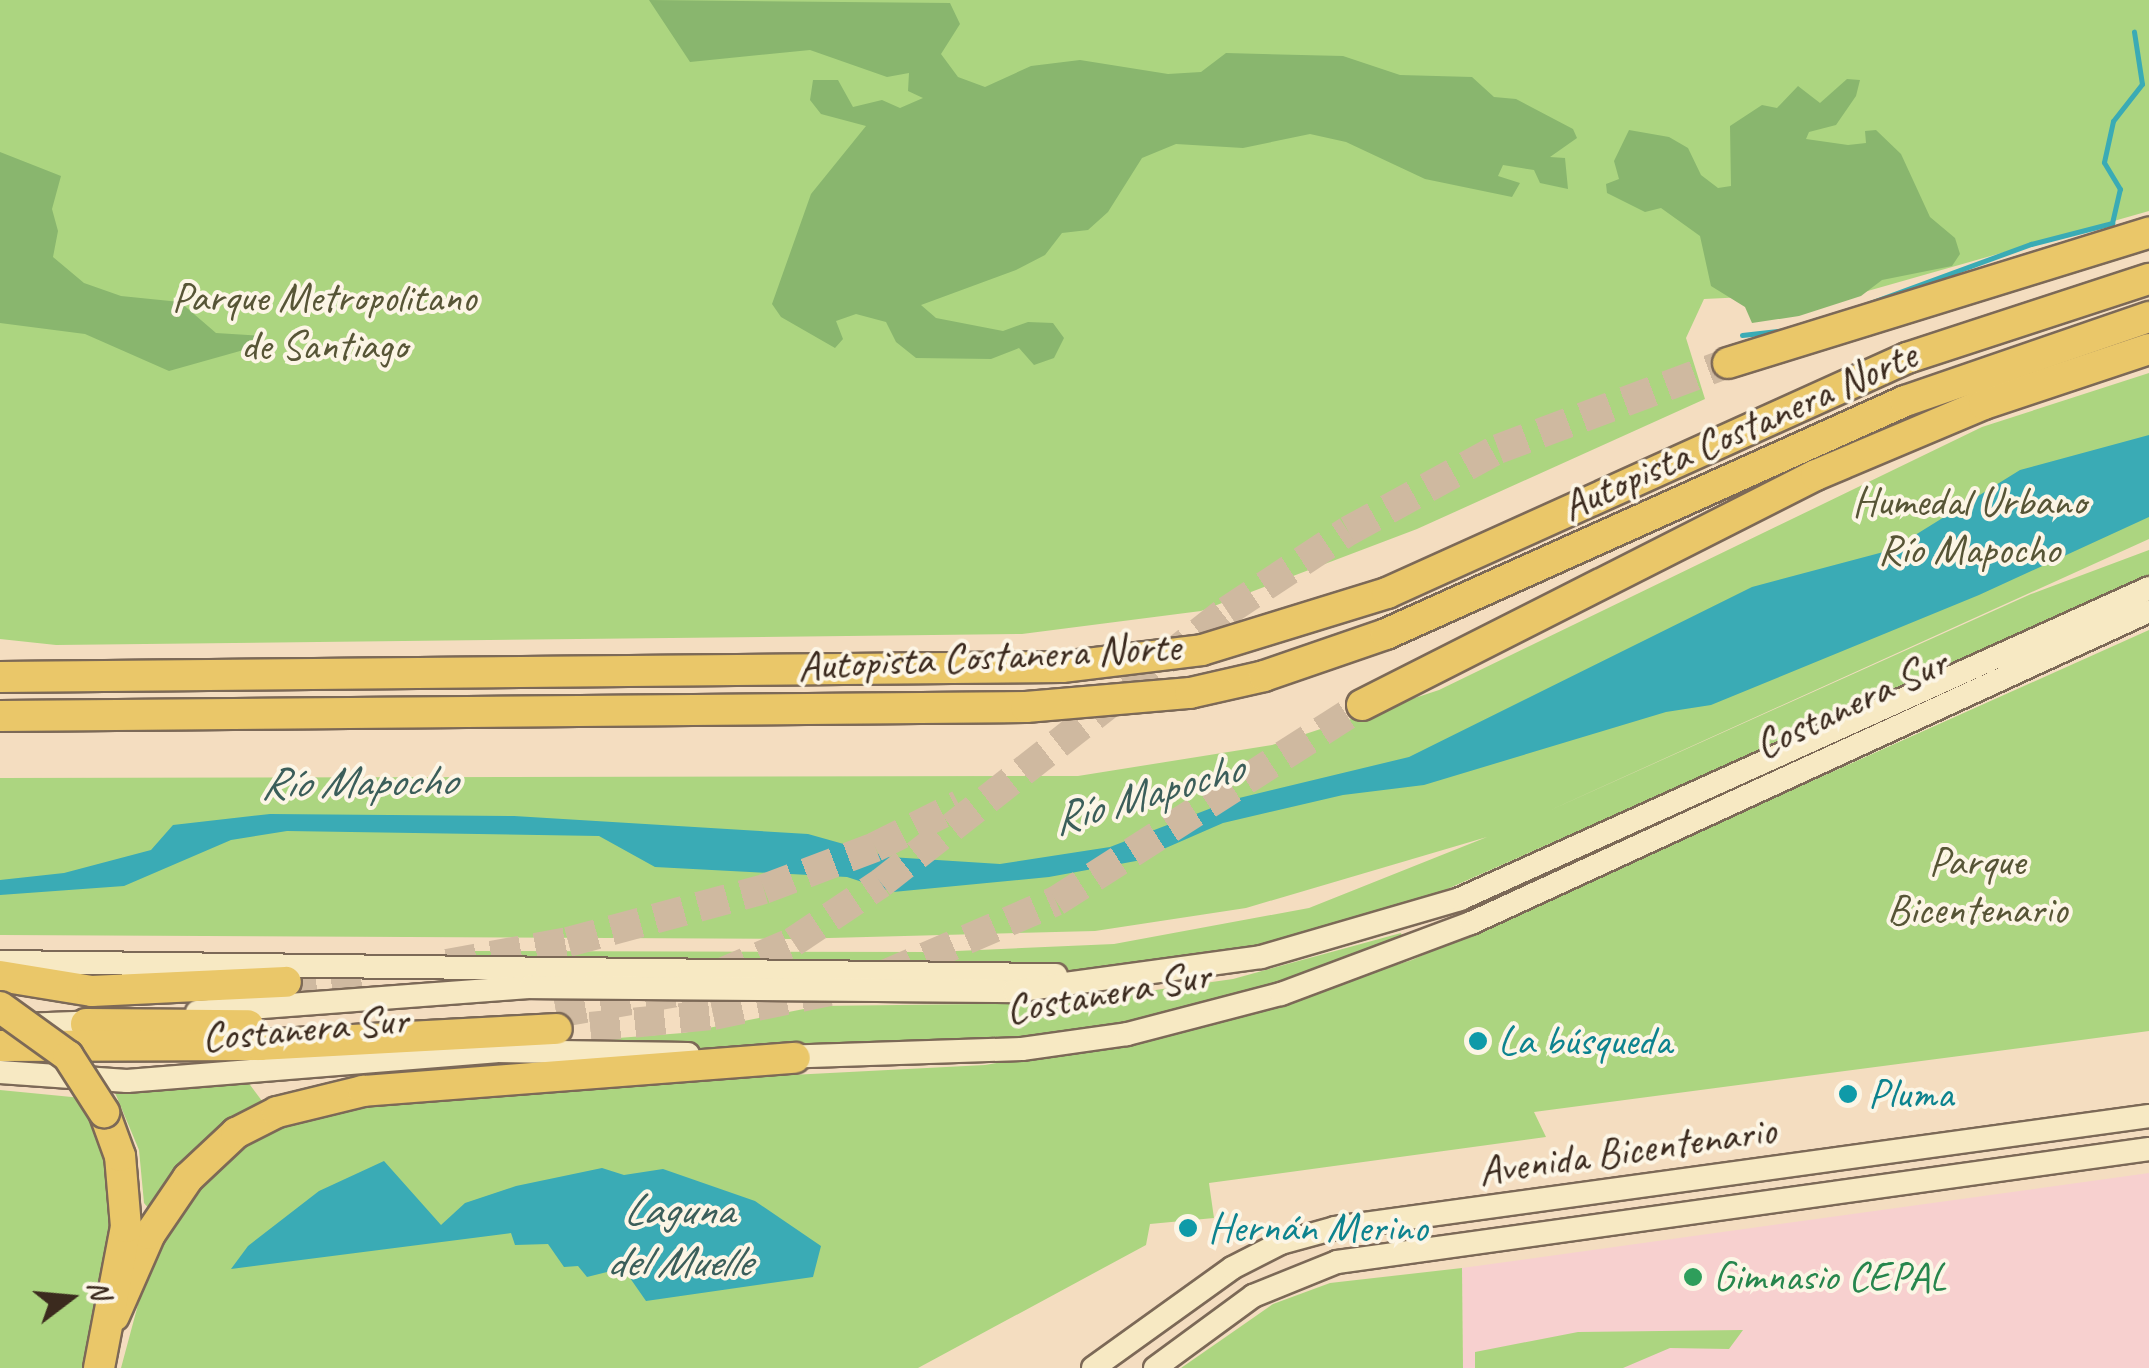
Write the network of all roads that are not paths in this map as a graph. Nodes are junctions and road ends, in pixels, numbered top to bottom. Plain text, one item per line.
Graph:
1 (2149, 233) edge
2 (2149, 279) edge
3 (2149, 317) edge
4 (2149, 349) edge
5 (1728, 363) tunnel mouth
6 (2149, 588) edge
7 (2149, 611) edge
8 (0, 662) edge
9 (100, 676) junction
10 (0, 677) edge
11 (1362, 705) tunnel mouth
12 (0, 716) edge
13 (0, 962) edge
14 (0, 976) edge
15 (1144, 977) junction
16 (286, 982) tunnel mouth
17 (0, 1006) edge
18 (86, 1024) junction
19 (0, 1025) edge
20 (0, 1046) edge
21 (795, 1058) junction
22 (0, 1072) edge
23 (2149, 1116) edge
24 (2149, 1149) edge
25 (114, 1316) junction
26 (99, 1368) edge
27 (1093, 1368) edge
28 (1155, 1368) edge

1 - 5 highway
2 - 9 highway, Autopista Costanera Norte
3 - 12 highway, Autopista Costanera Norte
4 - 11 highway
6 - 15 main road, Costanera Sur
7 - 21 main road, Costanera Sur
8 - 9 highway
9 - 10 highway, Autopista Costanera Norte
13 - 15 main road, Costanera Sur
14 - 16 highway
15 - 18 main road, Costanera Sur
17 - 25 highway, bridge
18 - 19 main road, Costanera Sur
18 - 20 highway
21 - 22 main road, Costanera Sur
21 - 25 highway
23 - 27 main road, Avenida Bicentenario
24 - 28 main road, Avenida Bicentenario
25 - 26 highway

